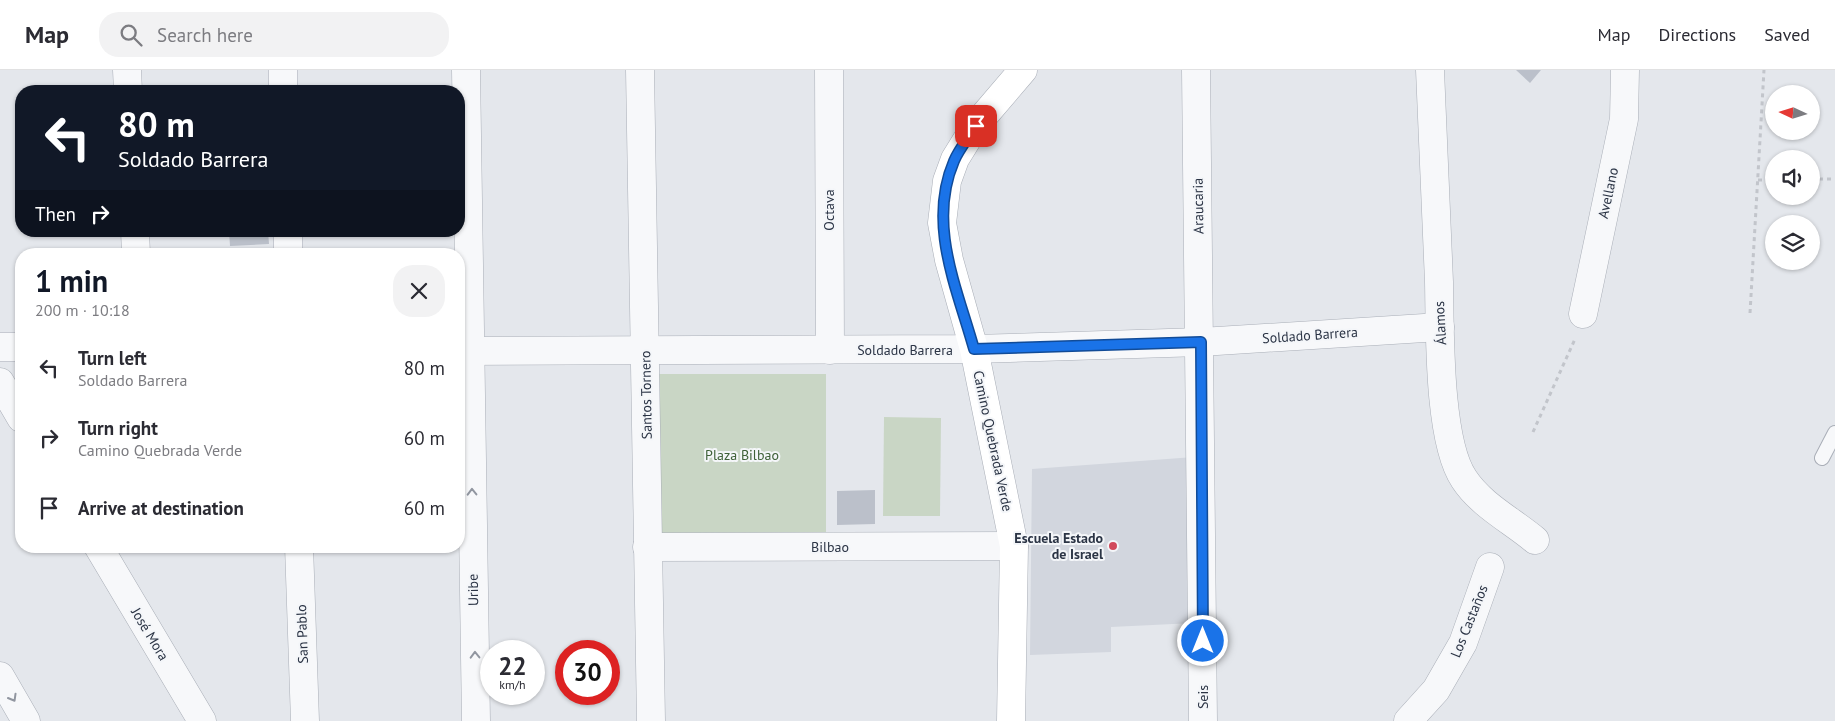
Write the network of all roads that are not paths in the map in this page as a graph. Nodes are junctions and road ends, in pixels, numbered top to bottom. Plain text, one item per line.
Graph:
1 (127, 70) edge
2 (283, 70) edge
3 (466, 70) edge
4 (640, 70) edge
5 (829, 70) edge
6 (1023, 70) edge
7 (1196, 70) edge
8 (1430, 70) edge
9 (1625, 70) edge
10 (128, 85) edge
11 (283, 85) edge
12 (465, 211) edge
13 (1583, 314) road end
14 (1440, 327) junction
15 (1201, 342) junction
16 (974, 349) junction
17 (830, 350) junction
18 (465, 352) edge
19 (645, 352) junction
20 (0, 382) edge
21 (465, 383) edge
22 (15, 408) edge
23 (1835, 433) edge
24 (1822, 458) dead end
25 (1536, 540) dead end
26 (1014, 546) junction
27 (647, 547) junction
28 (102, 553) edge
29 (299, 553) edge
30 (1490, 567) dead end
31 (0, 676) edge
32 (26, 721) edge
33 (202, 721) edge
34 (305, 721) edge
35 (476, 721) edge
36 (651, 721) edge
37 (1011, 721) edge
38 (1204, 721) edge
39 (1408, 721) edge

1 - 10 street
2 - 11 street
3 - 12 street, Uribe
4 - 19 street, Santos Tornero
5 - 17 street, Octava
6 - 16 street, Camino Quebrada Verde
7 - 15 street, Araucaria
8 - 14 street, Álamos
9 - 13 street, Avellano
14 - 15 street, Soldado Barrera
14 - 25 street, Álamos
15 - 16 street, Soldado Barrera
15 - 38 street, Seis
16 - 17 street, Soldado Barrera
16 - 26 street, Camino Quebrada Verde
17 - 19 street, Soldado Barrera
18 - 19 street, Soldado Barrera
19 - 27 street, Santos Tornero
20 - 22 street
35 -> 21 street, Uribe
23 - 24 lane
26 - 27 street, Bilbao
26 - 37 street, Camino Quebrada Verde
27 - 36 street, Santos Tornero
28 - 33 street, José Mora
29 - 34 street, San Pablo
30 - 39 street, Los Castaños
31 -> 32 street

